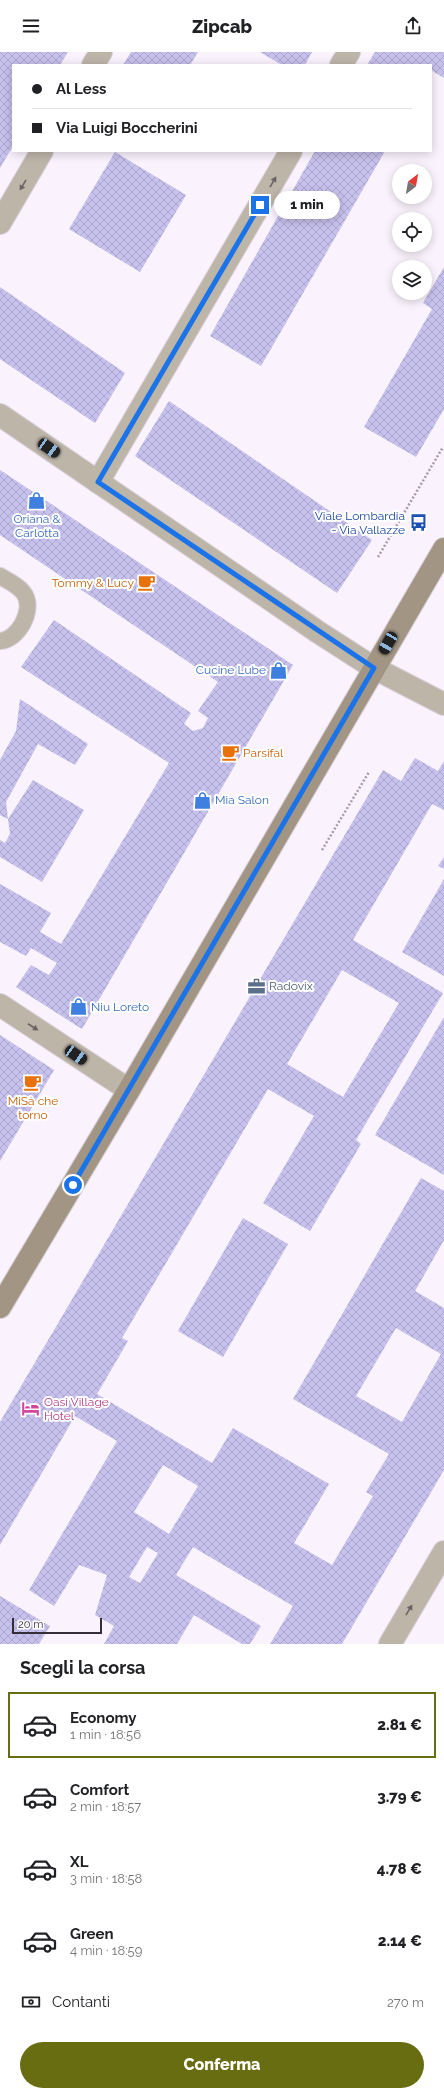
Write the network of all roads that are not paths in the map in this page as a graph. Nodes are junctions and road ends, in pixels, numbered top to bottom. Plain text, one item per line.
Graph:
1 (101, 52) edge
2 (349, 52) edge
3 (94, 64) edge
4 (343, 64) edge
5 (41, 152) edge
6 (290, 152) edge
7 (0, 223) edge
8 (0, 415) edge
9 (98, 482) junction
10 (444, 548) edge
11 (0, 576) edge
12 (0, 641) edge
13 (374, 668) junction
14 (444, 704) edge
15 (0, 1005) edge
16 (130, 1090) junction
17 (0, 1307) edge
18 (444, 1552) edge
19 (390, 1644) edge

1 - 3 street
2 - 4 street
5 -> 7 street
9 -> 6 street
8 - 9 street
9 - 13 street
10 - 13 street
11 - 12 lane
13 - 14 street
13 - 16 street
15 -> 16 street
16 - 17 street
19 -> 18 street

